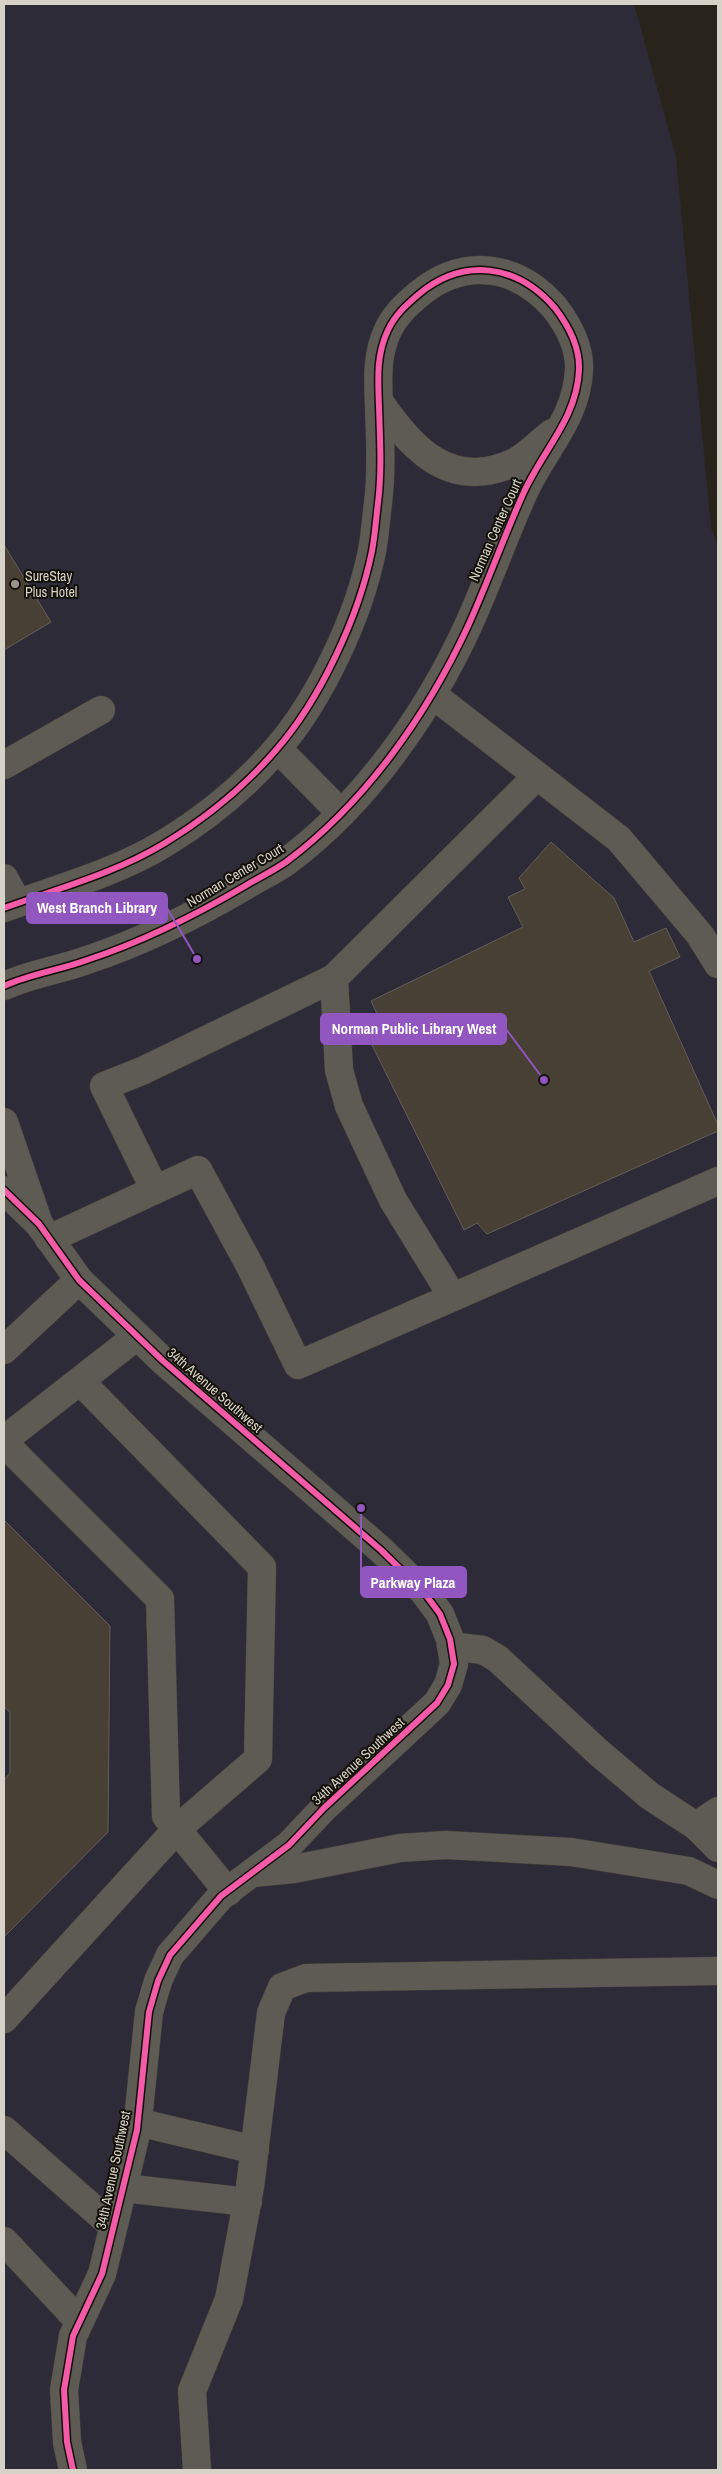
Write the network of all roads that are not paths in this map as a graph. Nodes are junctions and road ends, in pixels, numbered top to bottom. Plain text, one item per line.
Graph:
1 (379, 401) junction
2 (566, 422) junction
3 (433, 695) junction
4 (101, 710) dead end
5 (278, 749) junction
6 (4, 765) edge
7 (537, 776) junction
8 (341, 813) junction
9 (4, 878) edge
10 (11, 906) edge
11 (718, 964) edge
12 (334, 978) junction
13 (4, 986) edge
14 (4, 1122) edge
15 (718, 1181) edge
16 (4, 1190) edge
17 (155, 1190) junction
18 (44, 1232) junction
19 (80, 1280) junction
20 (452, 1296) junction
21 (137, 1336) junction
22 (4, 1350) edge
23 (80, 1381) junction
24 (4, 1441) edge
25 (451, 1646) junction
26 (718, 1811) edge
27 (696, 1826) junction
28 (177, 1829) junction
29 (718, 1848) edge
30 (253, 1874) junction
31 (718, 1885) edge
32 (228, 1892) junction
33 (718, 1971) edge
34 (4, 2020) edge
35 (137, 2122) junction
36 (4, 2130) edge
37 (255, 2150) junction
38 (123, 2188) junction
39 (248, 2202) junction
40 (113, 2226) junction
41 (4, 2241) edge
42 (79, 2321) junction
43 (73, 2470) edge
44 (197, 2470) edge

1 - 2 street
1 - 2 street, Norman Center Court
1 - 5 street, Norman Center Court
2 - 3 street, Norman Center Court
3 - 7 street
3 - 8 street, Norman Center Court
4 - 6 street
5 - 8 street
5 - 10 street, Norman Center Court
7 - 11 street
7 - 12 street
8 - 13 street, Norman Center Court
9 - 10 street
12 - 17 street
12 - 20 street
14 - 18 street, 34th Avenue Southwest
15 - 20 street
16 - 18 street, 34th Avenue Southwest
17 - 18 street
17 - 20 street
18 - 19 street, 34th Avenue Southwest
19 - 21 street, 34th Avenue Southwest
19 - 22 street
21 - 23 street
21 - 25 street, 34th Avenue Southwest
23 - 24 street
23 - 28 street
24 - 28 street
25 - 27 street
25 - 30 street, 34th Avenue Southwest
26 - 27 street
27 - 29 street
28 - 32 street
28 - 34 street
30 - 31 street
30 - 32 street, 34th Avenue Southwest
32 - 35 street, 34th Avenue Southwest
33 - 37 street
35 - 37 street
35 - 38 street, 34th Avenue Southwest
36 - 40 street
37 - 39 street
38 - 39 street
38 - 40 street, 34th Avenue Southwest
39 - 44 street
40 - 42 street, 34th Avenue Southwest
41 - 42 street
42 - 43 street, 34th Avenue Southwest

